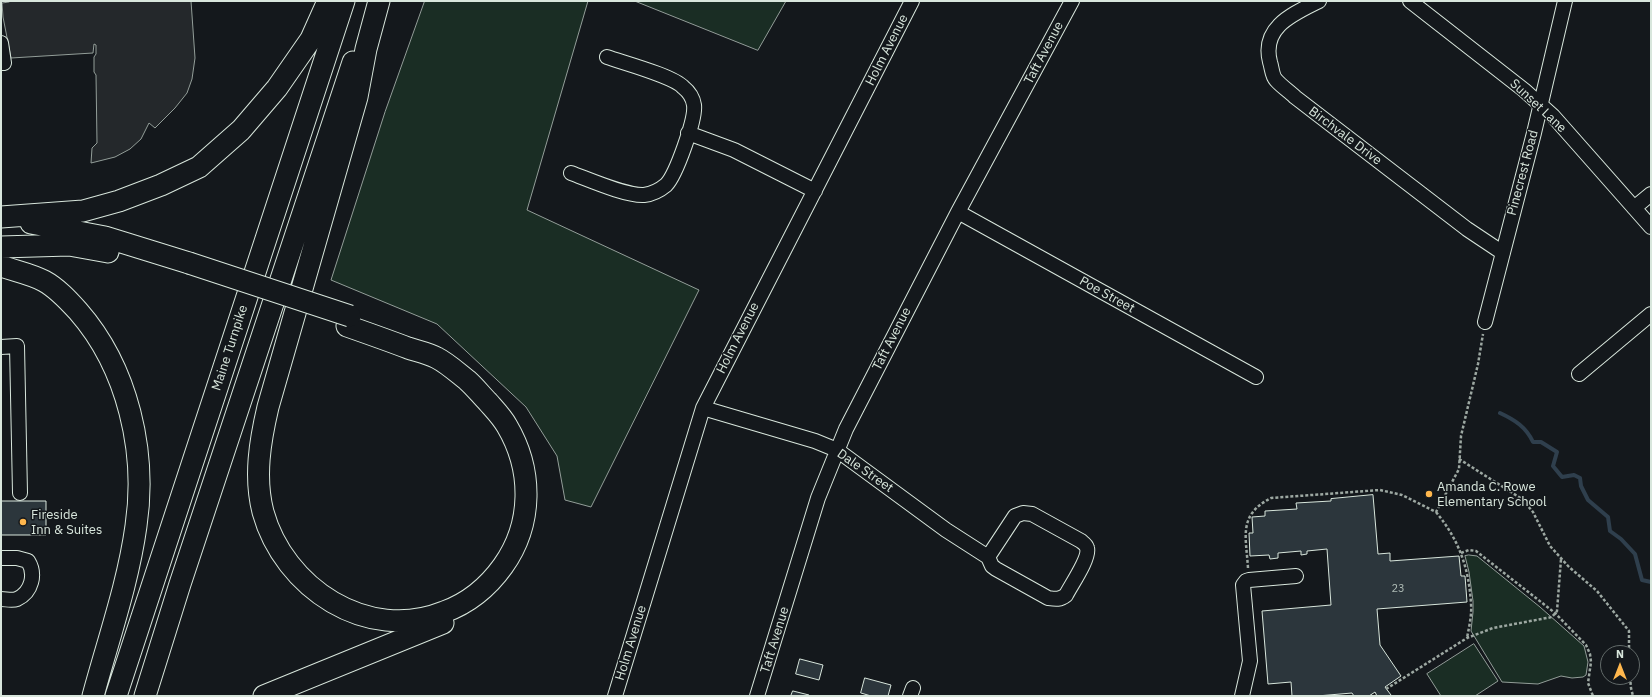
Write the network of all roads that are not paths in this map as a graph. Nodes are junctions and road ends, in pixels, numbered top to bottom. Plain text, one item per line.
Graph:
1 (328, 1) edge
2 (344, 1) edge
3 (373, 1) edge
4 (379, 1) edge
5 (912, 1) edge
6 (1072, 1) edge
7 (1319, 1) edge
8 (1410, 1) edge
9 (1565, 1) edge
10 (1, 43) edge
11 (607, 57) dead end
12 (1, 63) edge
13 (1540, 104) junction
14 (688, 133) junction
15 (571, 173) dead end
16 (815, 191) junction
17 (1651, 194) edge
18 (1634, 208) junction
19 (958, 212) junction
20 (1, 219) edge
21 (1651, 227) edge
22 (1, 247) edge
23 (1503, 253) junction
24 (1, 266) edge
25 (187, 269) junction
26 (1651, 314) edge
27 (349, 321) junction
28 (1485, 322) road end
29 (1, 347) edge
30 (1579, 374) dead end
31 (1256, 377) dead end
32 (703, 408) junction
33 (837, 450) junction
34 (20, 493) dead end
35 (1, 558) edge
36 (988, 558) junction
37 (1296, 576) dead end
38 (1, 599) edge
39 (1243, 692) edge
40 (93, 696) edge
41 (116, 696) edge
42 (145, 696) edge
43 (264, 696) edge
44 (615, 696) edge
45 (758, 696) edge

1 - 20 highway
2 - 41 highway, Maine Turnpike
3 - 42 highway, Maine Turnpike
4 - 27 highway
5 - 16 street, Holm Avenue
6 - 19 street, Taft Avenue
7 - 23 street, Birchvale Drive
8 - 13 street, Sunset Lane
9 - 13 street, Pinecrest Road
10 - 12 street
11 - 14 street
13 - 18 street, Sunset Lane
13 - 23 street, Pinecrest Road
14 - 15 street
14 - 16 street
16 - 32 street, Holm Avenue
17 - 18 street
18 - 21 street, Sunset Lane
19 - 31 street, Poe Street
19 - 33 street, Taft Avenue
20 - 25 highway
22 - 25 highway
23 - 28 street, Pinecrest Road
24 - 40 highway
25 - 27 highway
26 - 30 street
27 - 43 highway
29 - 34 street
32 - 33 street, Dale Street
32 - 44 street, Holm Avenue
33 - 36 street, Dale Street
33 - 45 street, Taft Avenue
35 - 38 street
36 - 36 street
37 - 39 street

